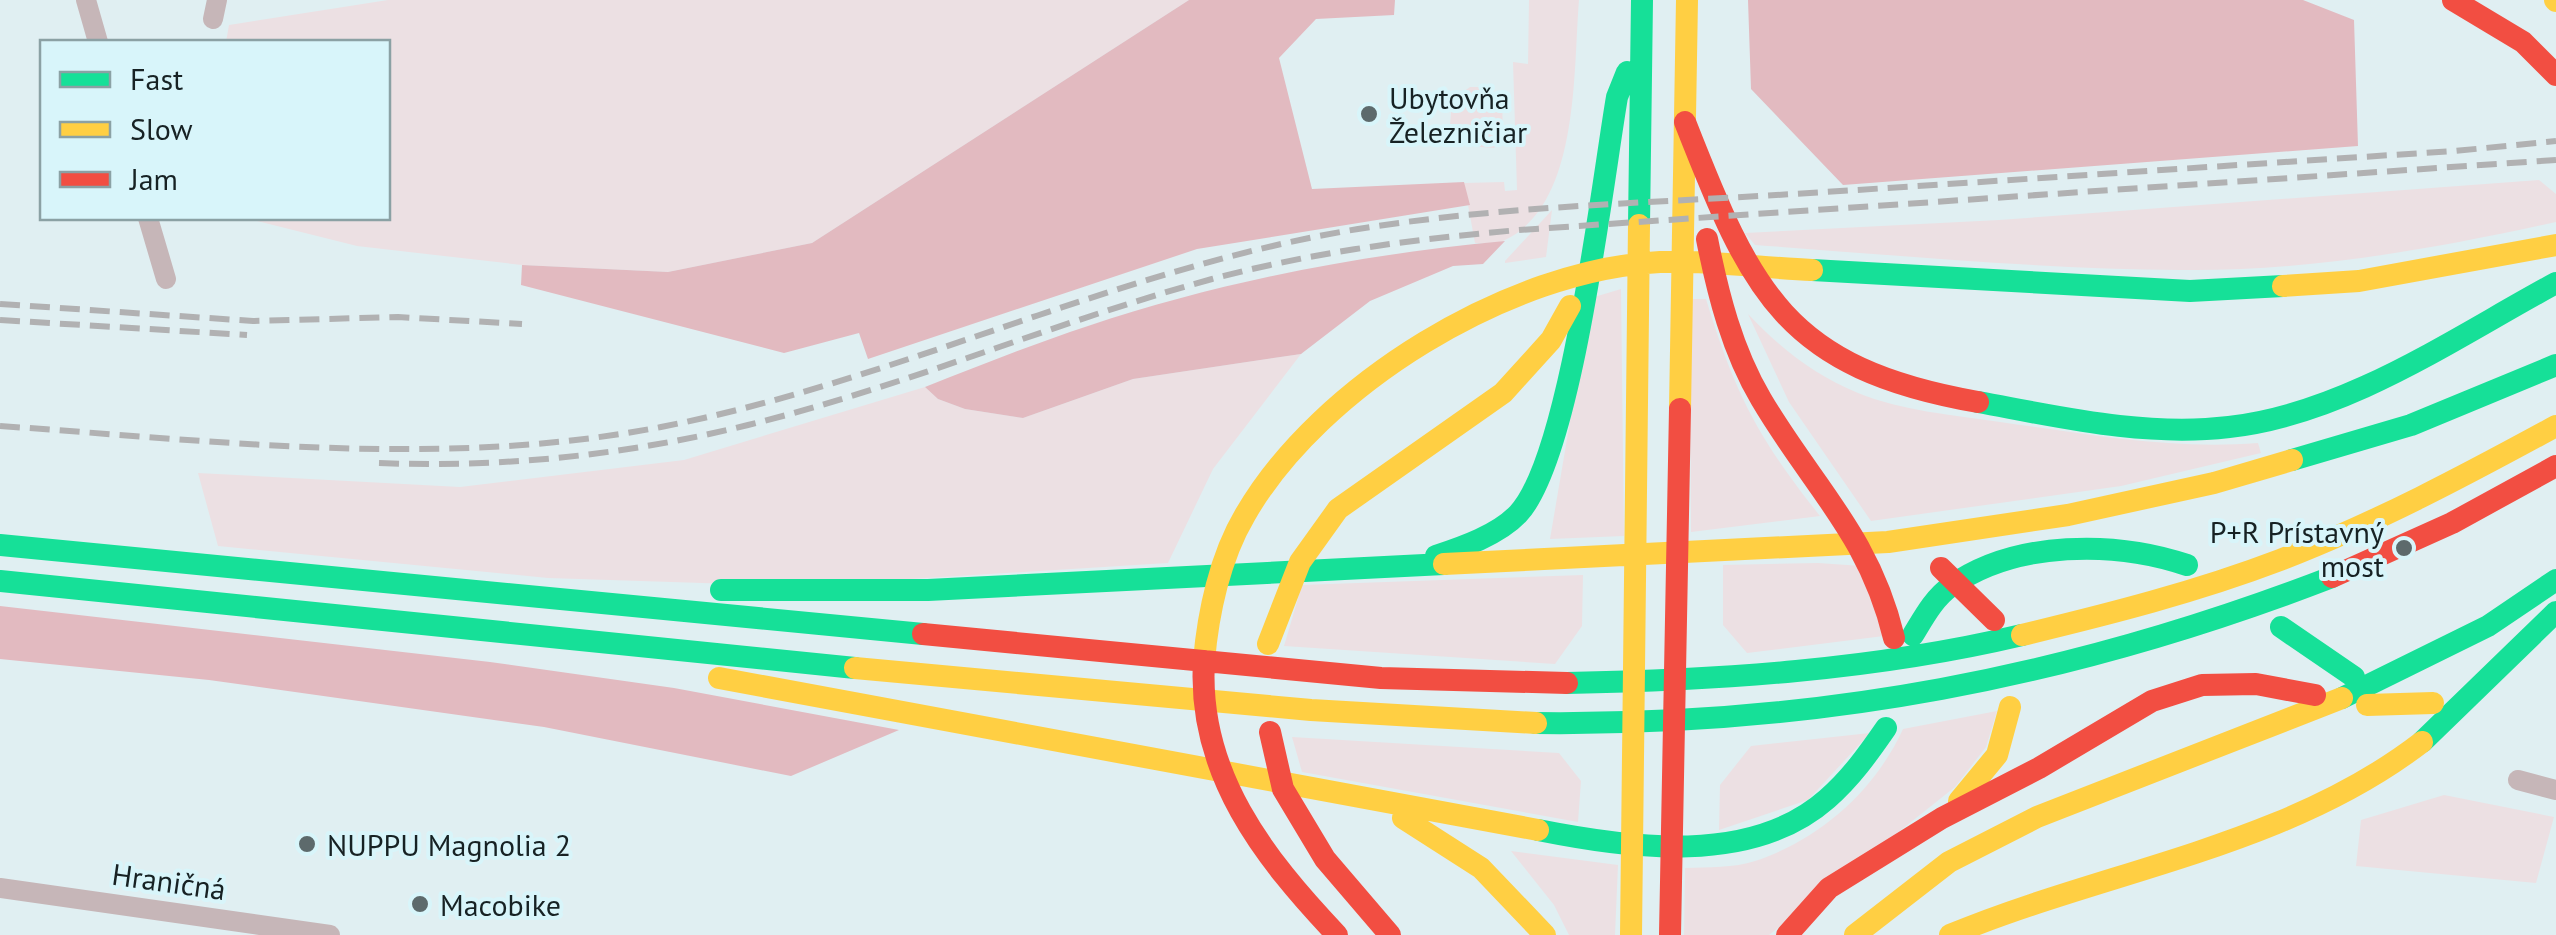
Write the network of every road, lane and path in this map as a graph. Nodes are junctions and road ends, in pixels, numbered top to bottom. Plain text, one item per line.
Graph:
1 (86, 0) edge
2 (1642, 0) edge
3 (1688, 0) edge
4 (2454, 0) edge
5 (1642, 35) junction
6 (97, 40) edge
7 (2556, 75) edge
8 (1686, 122) junction
9 (149, 220) edge
10 (2556, 245) edge
11 (1588, 266) junction
12 (166, 279) dead end
13 (2556, 283) edge
14 (2556, 365) edge
15 (2556, 426) edge
16 (2556, 466) edge
17 (1888, 542) junction
18 (0, 546) edge
19 (2186, 565) dead end
20 (1373, 569) junction
21 (2556, 580) edge
22 (0, 581) edge
23 (618, 603) junction
24 (1987, 611) dead end
25 (2556, 612) edge
26 (2281, 627) dead end
27 (616, 643) junction
28 (1268, 644) dead end
29 (2542, 661) dead end
30 (2510, 676) dead end
31 (2354, 677) dead end
32 (2315, 695) dead end
33 (2390, 695) dead end
34 (2368, 705) dead end
35 (2010, 707) dead end
36 (1886, 728) dead end
37 (1270, 732) dead end
38 (2518, 780) dead end
39 (2556, 790) edge
40 (1372, 802) junction
41 (1942, 818) junction
42 (0, 888) edge
43 (330, 935) edge
44 (1337, 935) edge
45 (1390, 935) edge
46 (1545, 935) edge
47 (1631, 935) edge
48 (1670, 935) edge
49 (1788, 935) edge
50 (1855, 935) edge
51 (1950, 935) edge

1 - 6 street
2 - 5 main road
3 - 8 main road
4 - 7 main road
5 - 11 main road
5 - 47 main road
8 - 13 main road
8 - 19 main road
8 - 48 main road
9 - 12 street
10 - 44 main road
11 - 20 main road
11 - 28 main road
14 - 17 main road
15 - 23 main road
16 - 27 main road
17 - 20 main road
17 - 24 main road
18 - 23 main road
20 - 23 main road
21 - 50 main road
22 - 27 main road
25 - 51 main road
26 - 31 main road
27 - 40 main road
29 - 30 main road
32 - 41 main road
33 - 34 main road
35 - 41 main road
36 - 40 main road
37 - 45 main road
38 - 39 street
40 - 46 main road
41 - 49 main road
42 - 43 street, Hraničná

